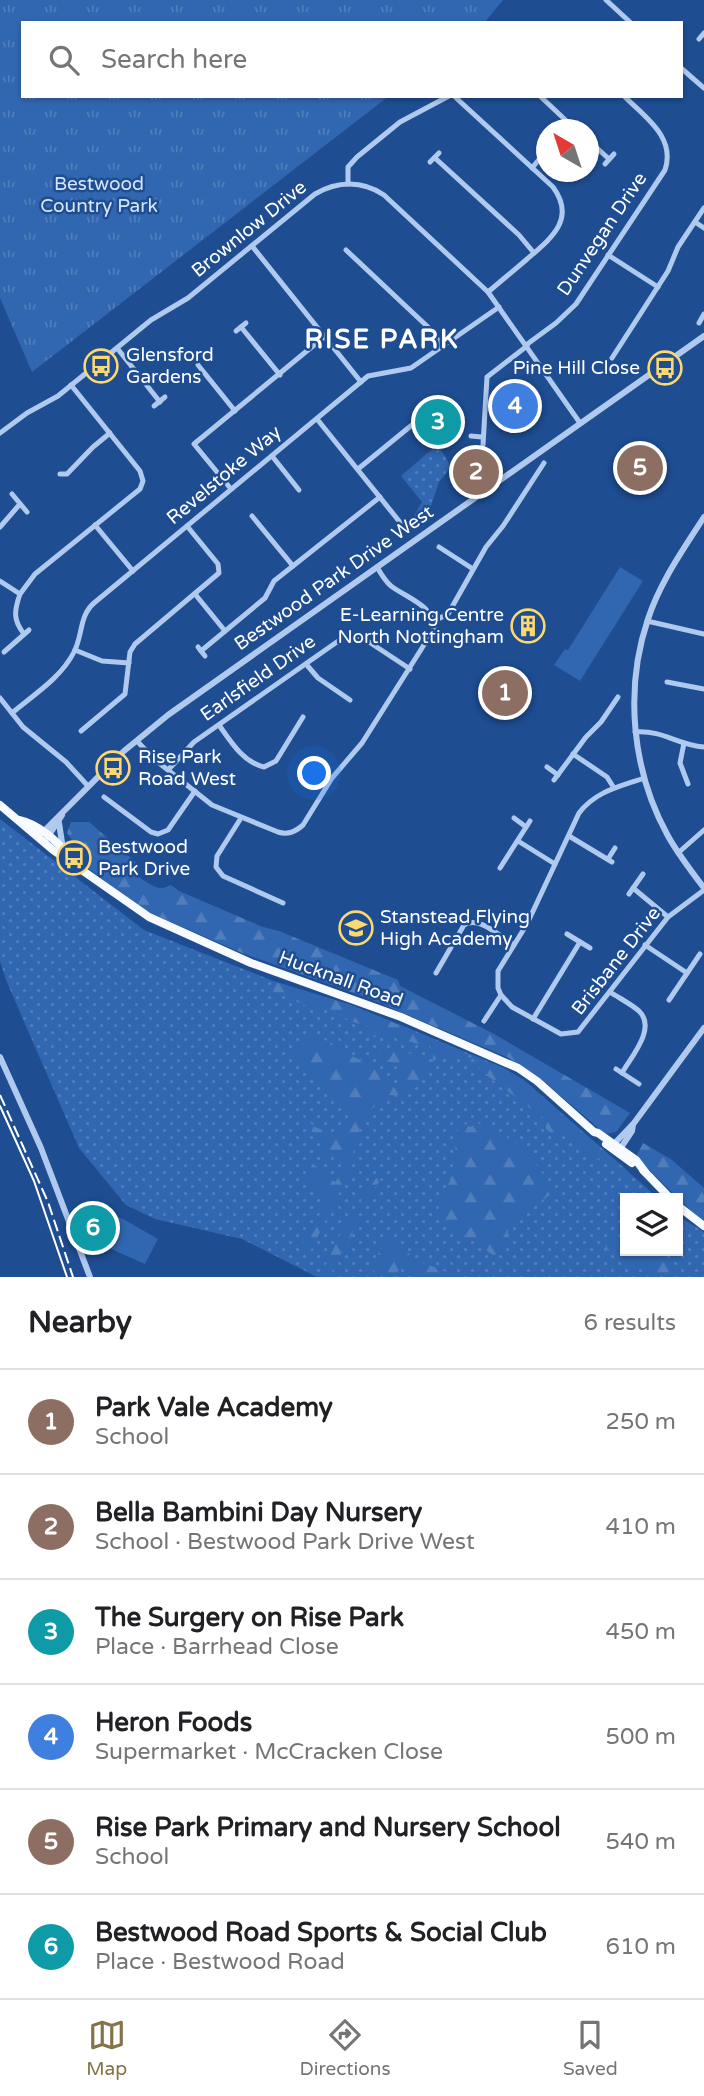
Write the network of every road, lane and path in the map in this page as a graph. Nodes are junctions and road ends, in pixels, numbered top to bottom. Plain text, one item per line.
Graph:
1 (606, 0) edge
2 (629, 21) edge
3 (704, 33) edge
4 (699, 39) dead end
5 (683, 70) edge
6 (704, 88) edge
7 (448, 98) edge
8 (454, 98) edge
9 (542, 98) edge
10 (626, 98) edge
11 (561, 119) edge
12 (599, 150) edge
13 (435, 158) dead end
14 (609, 159) dead end
15 (536, 163) edge
16 (532, 168) junction
17 (348, 184) junction
18 (704, 208) edge
19 (695, 222) junction
20 (704, 228) edge
21 (252, 246) junction
22 (346, 250) dead end
23 (534, 253) junction
24 (608, 255) junction
25 (658, 286) junction
26 (488, 292) junction
27 (499, 307) junction
28 (704, 314) edge
29 (699, 323) dead end
30 (241, 327) dead end
31 (325, 336) junction
32 (704, 336) edge
33 (526, 345) junction
34 (443, 346) junction
35 (117, 348) junction
36 (612, 358) dead end
37 (198, 365) dead end
38 (280, 375) junction
39 (361, 382) junction
40 (71, 385) junction
41 (160, 402) dead end
42 (235, 411) junction
43 (317, 419) junction
44 (421, 421) dead end
45 (580, 423) junction
46 (0, 433) edge
47 (110, 433) junction
48 (471, 436) dead end
49 (482, 437) junction
50 (483, 445) dead end
51 (272, 456) junction
52 (544, 463) dead end
53 (358, 470) junction
54 (60, 474) dead end
55 (231, 489) junction
56 (299, 490) dead end
57 (12, 494) dead end
58 (380, 496) junction
59 (20, 504) junction
60 (27, 512) dead end
61 (256, 517) dead end
62 (704, 517) edge
63 (95, 525) junction
64 (187, 526) junction
65 (403, 526) dead end
66 (0, 527) edge
67 (439, 547) dead end
68 (293, 566) junction
69 (377, 567) junction
70 (474, 569) junction
71 (133, 571) junction
72 (0, 581) edge
73 (20, 594) junction
74 (195, 594) junction
75 (434, 621) junction
76 (647, 621) junction
77 (225, 631) junction
78 (704, 634) edge
79 (75, 650) junction
80 (201, 651) dead end
81 (4, 652) dead end
82 (129, 663) junction
83 (306, 664) junction
84 (410, 669) junction
85 (667, 682) dead end
86 (704, 689) edge
87 (0, 698) edge
88 (351, 700) dead end
89 (617, 701) dead end
90 (12, 713) junction
91 (303, 716) dead end
92 (219, 725) junction
93 (81, 731) dead end
94 (635, 732) junction
95 (137, 741) junction
96 (684, 743) junction
97 (704, 747) edge
98 (573, 754) junction
99 (547, 767) dead end
100 (168, 771) junction
101 (644, 778) junction
102 (688, 784) dead end
103 (88, 786) junction
104 (614, 788) junction
105 (195, 792) junction
106 (104, 797) dead end
107 (0, 805) edge
108 (63, 813) junction
109 (241, 818) junction
110 (514, 818) dead end
111 (59, 823) junction
112 (704, 830) edge
113 (42, 835) junction
114 (569, 836) junction
115 (518, 841) junction
116 (615, 848) dead end
117 (63, 849) junction
118 (678, 853) junction
119 (73, 862) junction
120 (555, 864) junction
121 (504, 865) dead end
122 (643, 874) dead end
123 (633, 888) junction
124 (704, 889) edge
125 (629, 894) dead end
126 (283, 903) dead end
127 (668, 916) junction
128 (568, 934) dead end
129 (580, 942) junction
130 (514, 945) junction
131 (645, 945) junction
132 (590, 948) dead end
133 (700, 954) dead end
134 (440, 970) dead end
135 (687, 973) junction
136 (610, 992) junction
137 (501, 995) junction
138 (673, 997) dead end
139 (487, 1015) junction
140 (494, 1019) dead end
141 (533, 1019) junction
142 (484, 1021) dead end
143 (704, 1028) edge
144 (0, 1057) edge
145 (639, 1084) dead end
146 (616, 1148) junction
147 (665, 1193) edge
148 (683, 1210) edge
149 (704, 1226) edge
150 (90, 1277) edge

1 - 2 street
3 - 4 street
5 - 6 street
7 - 17 street
8 - 16 street
9 - 11 street
10 - 24 street, Dunvegan Drive
12 - 14 street
13 - 23 street
15 - 16 street
16 - 23 street
17 - 21 street, Brownlow Drive
17 - 26 street
18 - 19 street
19 - 20 street
19 - 25 street
21 - 31 street
21 - 35 street, Brownlow Drive
22 - 34 street
23 - 26 street
24 - 25 street
24 - 33 street, Dunvegan Drive
25 - 36 street
26 - 27 street
27 - 33 street
27 - 34 street, Revelstoke Way
28 - 29 street
30 - 38 street
31 - 38 street
31 - 39 street
32 - 45 street, Bestwood Park Drive West
33 - 45 street
33 - 49 street, Dunvegan Drive
34 - 39 street, Revelstoke Way
35 - 40 street, Brownlow Drive
35 - 41 street
37 - 42 street
38 - 42 street
39 - 43 street, Revelstoke Way
40 - 46 street, Brownlow Drive
40 - 47 street
42 - 55 street
43 - 51 street, Revelstoke Way
43 - 53 street
44 - 53 street
45 - 69 street, Bestwood Park Drive West
47 - 54 street
47 - 63 street
48 - 49 street
49 - 50 street, Dunvegan Drive
51 - 55 street, Revelstoke Way
51 - 56 street
52 - 70 street
53 - 58 street
55 - 64 street, Revelstoke Way
57 - 59 street
58 - 65 street
58 - 68 street
59 - 60 street
59 - 66 street
61 - 68 street
62 - 76 street
63 - 71 street
63 - 73 street
64 - 71 street, Revelstoke Way
64 - 74 street
67 - 70 street
68 - 77 street
69 - 75 street
69 - 95 street, Bestwood Park Drive West
70 - 75 street
71 - 79 street, Revelstoke Way
72 - 73 street
73 - 81 street
74 - 77 street
74 - 82 street
75 - 84 street
76 - 78 street
76 - 94 street
77 - 80 street
79 - 82 street
79 - 90 street, Revelstoke Way
82 - 93 street
83 - 84 street, Earlsfield Drive
83 - 88 street
83 - 92 street, Earlsfield Drive
84 - 109 street
85 - 86 street
87 - 90 street
89 - 98 street
90 - 103 street
91 - 92 street
92 - 100 street, Earlsfield Drive
94 - 96 street
94 - 101 street
95 - 100 street
95 - 103 street, Bestwood Park Drive West
96 - 97 street
96 - 102 street
98 - 99 street
98 - 104 street
100 - 105 street
101 - 104 street
101 - 118 street
103 - 108 street, Bestwood Park Drive West
104 - 114 street
105 - 106 street
105 - 109 street
107 - 113 main road, Hucknall Road
108 - 111 street
108 - 113 street
109 - 126 street
110 - 115 street
111 - 113 street
111 - 117 street
112 - 118 street
113 - 117 main road, Hucknall Road
113 - 119 main road, Hucknall Road
114 - 116 street
114 - 120 street
115 - 120 street
115 - 121 street
117 - 119 main road, Hucknall Road
118 - 124 street
119 - 146 main road, Hucknall Road
120 - 130 street
122 - 123 street
123 - 125 street
123 - 127 street
124 - 127 street, Brisbane Drive
127 - 131 street, Brisbane Drive
128 - 129 street
129 - 132 street
129 - 141 street
130 - 134 street
130 - 137 street
131 - 135 street
131 - 136 street, Brisbane Drive
133 - 135 street
135 - 138 street
136 - 141 street, Brisbane Drive
136 - 145 street
137 - 139 street
137 - 141 street, Brisbane Drive
139 - 140 street
139 - 142 street
143 - 146 street
144 - 150 street
146 - 147 main road, Hucknall Road
148 - 149 main road

